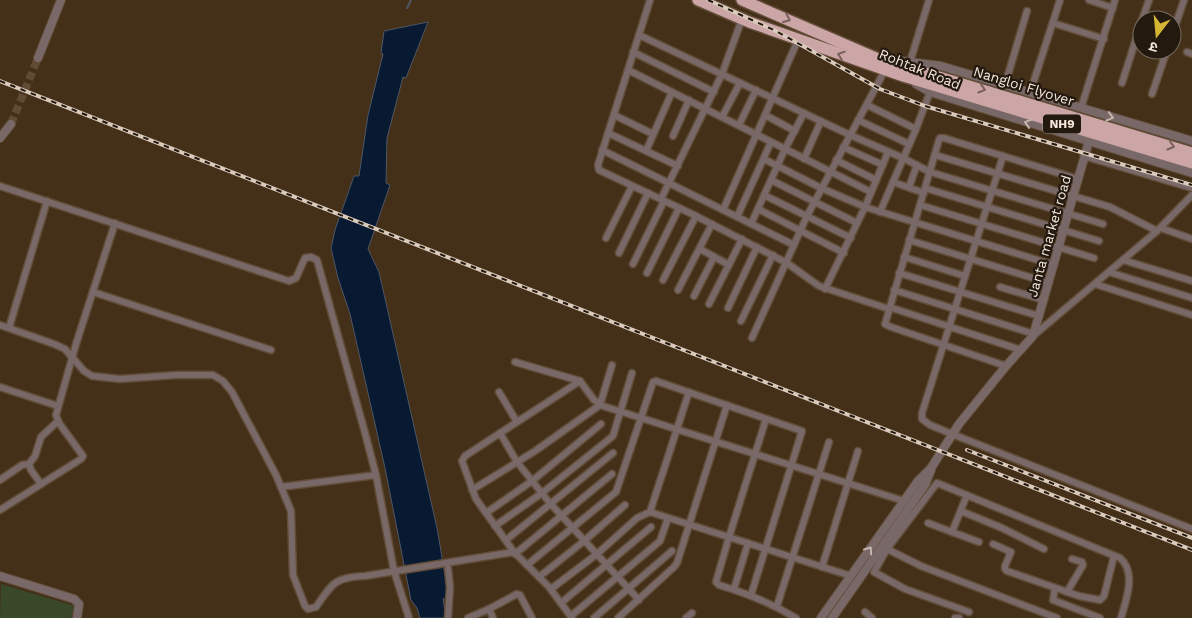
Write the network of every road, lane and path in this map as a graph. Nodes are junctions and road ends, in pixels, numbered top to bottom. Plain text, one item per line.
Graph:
1 (61, 0) edge
2 (650, 0) edge
3 (698, 0) edge
4 (742, 0) edge
5 (929, 0) edge
6 (1060, 0) edge
7 (1089, 0) edge
8 (1115, 0) edge
9 (1113, 8) junction
10 (1026, 11) dead end
11 (742, 20) junction
12 (1053, 23) junction
13 (639, 35) junction
14 (1104, 39) junction
15 (798, 40) junction
16 (633, 52) junction
17 (1132, 52) edge
18 (38, 58) tunnel mouth
19 (876, 58) junction
20 (1164, 60) edge
21 (910, 62) junction
22 (628, 70) junction
23 (885, 70) junction
24 (722, 74) junction
25 (903, 76) joint
26 (740, 83) junction
27 (932, 84) junction
28 (1122, 84) dead end
29 (1005, 85) junction
30 (756, 90) junction
31 (672, 92) junction
32 (714, 92) junction
33 (1030, 93) junction
34 (1152, 94) dead end
35 (773, 98) junction
36 (689, 100) junction
37 (867, 105) junction
38 (706, 108) junction
39 (1081, 108) junction
40 (804, 113) junction
41 (614, 115) junction
42 (765, 115) junction
43 (722, 117) junction
44 (858, 120) junction
45 (821, 121) junction
46 (11, 124) tunnel mouth
47 (739, 125) junction
48 (916, 128) junction
49 (795, 131) junction
50 (608, 133) junction
51 (653, 134) junction
52 (756, 134) junction
53 (850, 135) junction
54 (673, 136) dead end
55 (0, 138) edge
56 (1089, 141) junction
57 (1192, 141) edge
58 (771, 142) junction
59 (909, 144) junction
60 (843, 147) junction
61 (785, 149) junction
62 (602, 150) junction
63 (646, 151) junction
64 (888, 152) junction
65 (1192, 153) edge
66 (935, 155) junction
67 (1003, 156) junction
68 (1084, 156) junction
69 (903, 158) junction
70 (764, 159) junction
71 (804, 159) junction
72 (836, 160) junction
73 (1192, 163) edge
74 (883, 165) junction
75 (917, 165) junction
76 (678, 166) junction
77 (778, 166) junction
78 (830, 172) junction
79 (930, 172) junction
80 (1192, 173) edge
81 (997, 174) junction
82 (1078, 179) junction
83 (771, 180) junction
84 (876, 180) junction
85 (893, 182) junction
86 (669, 183) junction
87 (0, 186) edge
88 (632, 186) junction
89 (908, 187) junction
90 (821, 188) junction
91 (1192, 188) edge
92 (924, 190) junction
93 (992, 190) junction
94 (871, 192) junction
95 (648, 193) junction
96 (1192, 195) edge
97 (764, 196) junction
98 (1073, 196) junction
99 (662, 200) junction
100 (47, 201) junction
101 (814, 202) junction
102 (920, 205) junction
103 (865, 207) junction
104 (987, 207) junction
105 (679, 208) junction
106 (758, 209) junction
107 (723, 210) junction
108 (880, 212) junction
109 (1068, 214) junction
110 (696, 216) junction
111 (737, 216) junction
112 (807, 216) junction
113 (915, 222) junction
114 (857, 223) junction
115 (982, 223) junction
116 (115, 224) junction
117 (712, 224) junction
118 (751, 224) junction
119 (1103, 224) dead end
120 (801, 230) junction
121 (1159, 230) junction
122 (1063, 231) junction
123 (606, 238) dead end
124 (850, 238) junction
125 (742, 239) junction
126 (1192, 239) edge
127 (909, 240) junction
128 (976, 241) junction
129 (1099, 241) dead end
130 (794, 245) junction
131 (1059, 247) junction
132 (757, 248) junction
133 (700, 249) junction
134 (619, 253) dead end
135 (844, 253) junction
136 (773, 255) junction
137 (714, 257) junction
138 (904, 257) junction
139 (1094, 258) dead end
140 (970, 260) junction
141 (1123, 260) junction
142 (787, 263) junction
143 (632, 264) dead end
144 (729, 265) junction
145 (1054, 265) junction
146 (1109, 272) junction
147 (647, 273) dead end
148 (899, 273) junction
149 (965, 276) junction
150 (663, 280) dead end
151 (1192, 281) edge
152 (1048, 283) junction
153 (1094, 284) junction
154 (1000, 287) dead end
155 (826, 288) junction
156 (678, 290) dead end
157 (894, 290) junction
158 (93, 292) junction
159 (960, 292) junction
160 (694, 296) dead end
161 (1192, 298) edge
162 (1044, 300) junction
163 (710, 304) dead end
164 (728, 308) dead end
165 (889, 308) junction
166 (955, 310) junction
167 (1192, 315) edge
168 (1039, 316) junction
169 (741, 322) dead end
170 (0, 325) edge
171 (950, 327) junction
172 (9, 328) junction
173 (1034, 335) junction
174 (752, 338) dead end
175 (944, 345) junction
176 (271, 350) dead end
177 (1021, 350) junction
178 (72, 358) junction
179 (514, 362) dead end
180 (612, 365) dead end
181 (1006, 366) junction
182 (632, 372) dead end
183 (580, 381) junction
184 (0, 388) edge
185 (499, 392) dead end
186 (689, 392) junction
187 (600, 405) junction
188 (727, 405) junction
189 (58, 406) junction
190 (620, 412) junction
191 (640, 418) junction
192 (766, 419) junction
193 (58, 421) junction
194 (517, 422) junction
195 (601, 424) dead end
196 (678, 429) junction
197 (500, 433) junction
198 (952, 434) junction
199 (716, 441) junction
200 (829, 442) dead end
201 (858, 451) dead end
202 (614, 453) dead end
203 (755, 454) junction
204 (517, 462) junction
205 (30, 464) junction
206 (791, 465) junction
207 (931, 468) junction
208 (612, 474) dead end
209 (820, 474) junction
210 (376, 476) junction
211 (0, 480) edge
212 (532, 481) junction
213 (848, 483) junction
214 (41, 484) junction
215 (282, 487) junction
216 (472, 490) junction
217 (542, 493) junction
218 (967, 495) junction
219 (904, 501) junction
220 (551, 505) junction
221 (625, 505) dead end
222 (0, 510) edge
223 (961, 511) junction
224 (650, 512) junction
225 (486, 513) junction
226 (562, 516) junction
227 (668, 518) junction
228 (928, 523) dead end
229 (690, 525) junction
230 (496, 526) junction
231 (651, 527) dead end
232 (573, 528) junction
233 (1192, 529) edge
234 (952, 532) junction
235 (729, 537) junction
236 (506, 540) junction
237 (584, 540) junction
238 (980, 542) dead end
239 (748, 543) junction
240 (993, 544) dead end
241 (765, 549) junction
242 (887, 549) junction
243 (1044, 549) dead end
244 (672, 550) dead end
245 (515, 553) junction
246 (597, 554) junction
247 (1114, 556) junction
248 (793, 558) junction
249 (1072, 559) dead end
250 (449, 565) junction
251 (527, 565) junction
252 (607, 565) junction
253 (822, 567) junction
254 (395, 571) junction
255 (0, 576) edge
256 (618, 576) junction
257 (851, 576) junction
258 (538, 577) junction
259 (1055, 588) junction
260 (629, 589) junction
261 (734, 589) junction
262 (551, 590) junction
263 (1067, 592) junction
264 (751, 595) junction
265 (639, 600) junction
266 (561, 603) junction
267 (777, 606) junction
268 (489, 609) junction
269 (865, 612) dead end
270 (969, 612) dead end
271 (692, 613) dead end
272 (572, 617) edge
273 (76, 618) edge
274 (409, 618) edge
275 (448, 618) edge
276 (468, 618) edge
277 (493, 618) edge
278 (532, 618) edge
279 (594, 618) edge
280 (618, 618) edge
281 (686, 618) edge
282 (796, 618) edge
283 (821, 618) edge
284 (832, 618) edge
285 (872, 618) edge
286 (955, 618) edge
287 (959, 618) edge
288 (1056, 618) edge
289 (1100, 618) edge
290 (1121, 618) edge

1 - 18 street
2 - 13 street
3 - 11 highway, Rohtak Road / NH9
4 -> 19 highway, Rohtak Road / NH9
5 - 21 street
6 - 12 street
7 - 9 street
8 - 9 street
9 - 14 street
10 - 29 street
11 - 15 highway, Rohtak Road / NH9
11 - 24 street
12 - 14 street
12 - 33 street
13 - 16 street
13 - 24 street
14 - 39 street
23 -> 15 highway, Rohtak Road / NH9
15 - 35 street
16 - 22 street
16 - 32 street
17 - 28 street
19 - 21 street, Rohtak Road
19 - 27 highway, Nangloi Flyover / NH9
20 - 34 street
21 - 29 street, Rohtak Road
22 - 31 street
22 - 41 street
23 - 25 highway, Rohtak Road / NH9
23 - 37 street
24 - 26 street
24 - 32 street
25 - 27 highway, Nangloi Flyover / NH9
26 - 30 street
26 - 43 street
27 - 48 street
56 -> 27 street, Rohtak Road
27 -> 65 highway, Nangloi Flyover / NH9
27 - 73 highway, Nangloi Flyover / NH9
29 - 33 street, Rohtak Road
30 - 35 street
30 - 47 street
31 - 36 street
31 - 51 street
32 - 38 street
33 - 39 street, Rohtak Road
35 - 40 street
35 - 42 street
36 - 38 street
36 - 54 street
37 - 44 street
37 - 48 street
38 - 43 street
38 - 76 street
39 -> 57 street, Rohtak Road
40 - 45 street
40 - 49 street
41 - 50 street
41 - 51 street
42 - 49 street
42 - 52 street
43 - 47 street
44 - 53 street
44 - 59 street
45 - 53 street
45 - 71 street
46 - 55 street
47 - 52 street
48 - 59 street
49 - 61 street
50 - 62 street
50 - 63 street
51 - 63 street
52 - 58 street
52 - 107 street
53 - 60 street
53 - 64 street
56 - 68 street, Janta market road
56 - 80 street, Rohtak Road
58 - 61 street
58 - 70 street
59 - 69 street
60 - 72 street
60 - 74 street
61 - 71 street
61 - 77 street
62 - 86 street
62 - 88 street
63 - 76 street
64 - 69 street
64 - 74 street
66 - 67 street
66 - 79 street
66 - 81 street
67 - 81 street
67 - 82 street
68 - 82 street, Janta market road
68 - 91 street
69 - 75 street
69 - 85 street
70 - 77 street
70 - 111 street
71 - 78 street
72 - 78 street
72 - 84 street
74 - 84 street
75 - 79 street
75 - 89 street
76 - 86 street
77 - 83 street
77 - 90 street
78 - 90 street
78 - 94 street
79 - 92 street
79 - 93 street
81 - 93 street
81 - 98 street
82 - 98 street, Janta market road
83 - 97 street
83 - 101 street
84 - 94 street
85 - 89 street
85 - 108 street
86 - 99 street
86 - 107 street
87 - 100 street
88 - 95 street
88 - 123 street
89 - 92 street
90 - 101 street
90 - 103 street
92 - 102 street
92 - 104 street
93 - 104 street
93 - 109 street
94 - 103 street
95 - 99 street
95 - 134 street
96 - 121 street
97 - 106 street
97 - 112 street
98 - 109 street, Janta market road
98 - 121 street
99 - 105 street
99 - 143 street
100 - 116 street
100 - 172 street
101 - 112 street
101 - 114 street
102 - 113 street
102 - 115 street
103 - 108 street
103 - 114 street
104 - 115 street
104 - 122 street
105 - 110 street
105 - 147 street
106 - 118 street
106 - 120 street
107 - 111 street
108 - 113 street
109 - 119 street
109 - 122 street, Janta market road
110 - 117 street
110 - 150 street
111 - 118 street
112 - 120 street
112 - 124 street
113 - 127 street
113 - 128 street
114 - 124 street
115 - 128 street
115 - 131 street
116 - 158 street
116 - 210 street
117 - 125 street
117 - 133 street
118 - 130 street
120 - 130 street
120 - 135 street
121 - 126 street
121 - 141 street
122 - 129 street
122 - 131 street, Janta market road
124 - 135 street
125 - 132 street
125 - 144 street
127 - 138 street
127 - 140 street
128 - 140 street
128 - 145 street
130 - 142 street
131 - 139 street
131 - 145 street, Janta market road
132 - 136 street
132 - 164 street
133 - 137 street
133 - 156 street
135 - 155 street
136 - 142 street
136 - 169 street
137 - 144 street
137 - 160 street
138 - 148 street
138 - 149 street
140 - 149 street
140 - 152 street
141 - 146 street
141 - 151 street
142 - 155 street
142 - 174 street
144 - 163 street
145 - 152 street, Janta market road
146 - 153 street
146 - 161 street
148 - 157 street
148 - 159 street
149 - 159 street
152 - 162 street, Janta market road
153 - 167 street
153 - 173 street
154 - 162 street
155 - 165 street
157 - 165 street
157 - 166 street
158 - 176 street
158 - 178 street
159 - 166 street
159 - 168 street
162 - 168 street, Janta market road
165 - 171 street
165 - 175 street
166 - 171 street
166 - 173 street
168 - 173 street, Janta market road
170 - 172 street
171 - 175 street
171 - 177 street
172 - 178 street
173 - 177 street
175 - 181 street
175 - 198 street
177 - 181 street
178 - 189 street
178 - 215 street
179 - 183 street
180 - 187 street
181 - 198 street
182 - 190 street
183 - 187 street
183 - 194 street
184 - 189 street
185 - 194 street
186 - 188 street
186 - 191 street
186 - 196 street
187 - 190 street
187 - 204 street
188 - 192 street
188 - 199 street
189 - 193 street
190 - 191 street
190 - 217 street
191 - 196 street
191 - 232 street
192 - 203 street
192 - 206 street
193 - 205 street
193 - 214 street
194 - 197 street
195 - 212 street
196 - 199 street
196 - 224 street
197 - 204 street
197 - 216 street
198 - 207 street
198 - 233 street
199 - 203 street
199 - 229 street
200 - 209 street
201 - 213 street
202 - 220 street
203 - 206 street
203 - 235 street
204 - 212 street
204 - 216 street
205 - 211 street
205 - 214 street
206 - 209 street
206 - 241 street
207 - 219 street
207 - 284 street
208 - 226 street
209 - 213 street
209 - 248 street
210 - 215 street
210 - 254 street
212 - 217 street
212 - 225 street
213 - 219 street
213 - 253 street
214 - 222 street
215 - 254 street
216 - 225 street
217 - 220 street
217 - 230 street
218 - 223 street
218 - 242 street
218 - 247 street
257 -> 219 street
220 - 226 street
220 - 236 street
221 - 237 street
223 - 234 street
223 - 243 street
224 - 227 street
224 - 246 street
225 - 230 street
226 - 232 street
226 - 245 street
227 - 229 street
227 - 256 street
228 - 234 street
229 - 235 street
229 - 265 street
230 - 236 street
231 - 252 street
232 - 237 street
232 - 251 street
234 - 238 street
235 - 239 street
235 - 261 street
236 - 245 street
237 - 246 street
237 - 258 street
239 - 241 street
239 - 261 street
240 - 259 street
241 - 248 street
241 - 264 street
242 - 270 street
242 - 288 street
244 - 260 street
245 - 250 street
245 - 251 street
246 - 252 street
246 - 262 street
247 - 263 street
247 - 290 street
248 - 253 street
248 - 267 street
249 - 263 street
250 - 254 street
250 - 275 street
251 - 258 street
252 - 256 street
252 - 266 street
253 - 257 street
254 - 274 street
255 - 273 street
256 - 260 street
256 - 272 street
257 - 283 street
258 - 262 street
259 - 263 street
259 - 289 street
260 - 265 street
260 - 279 street
261 - 264 street
262 - 266 street
264 - 267 street
265 - 280 street
266 - 272 street
267 - 282 street
268 - 276 street
268 - 277 street
268 - 278 street
269 - 285 street
271 - 281 street
286 - 287 street

